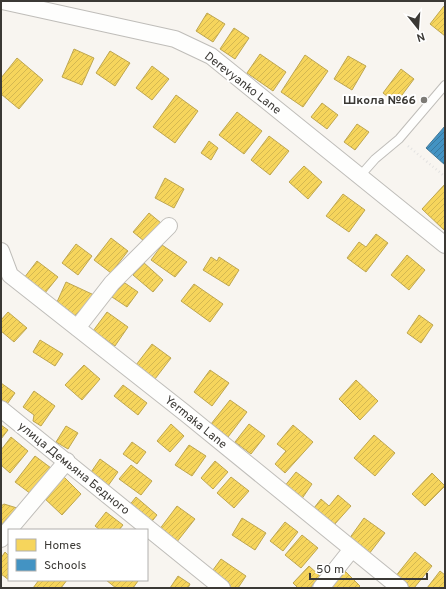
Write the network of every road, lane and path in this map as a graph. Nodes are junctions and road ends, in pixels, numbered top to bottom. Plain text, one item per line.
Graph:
1 (2, 1) edge
2 (445, 85) edge
3 (399, 139) junction
4 (445, 174) edge
5 (360, 176) junction
6 (169, 226) dead end
7 (445, 245) edge
8 (1, 251) edge
9 (77, 328) junction
10 (1, 409) edge
11 (67, 461) junction
12 (9, 529) edge
13 (8, 531) edge
14 (1, 539) edge
15 (352, 549) junction
16 (222, 588) edge
17 (321, 588) edge
18 (400, 588) edge

1 - 5 street, Derevyanko Lane
2 - 3 lane
3 - 4 path
3 - 5 lane
5 - 7 street, Derevyanko Lane
6 - 9 street
8 - 9 street, Yermaka Lane
9 - 15 street, Yermaka Lane
10 - 11 street, улица Демьяна Бедного
11 - 12 street
11 - 16 street, улица Демьяна Бедного
13 - 14 street
15 - 17 street
15 - 18 street, Yermaka Lane

